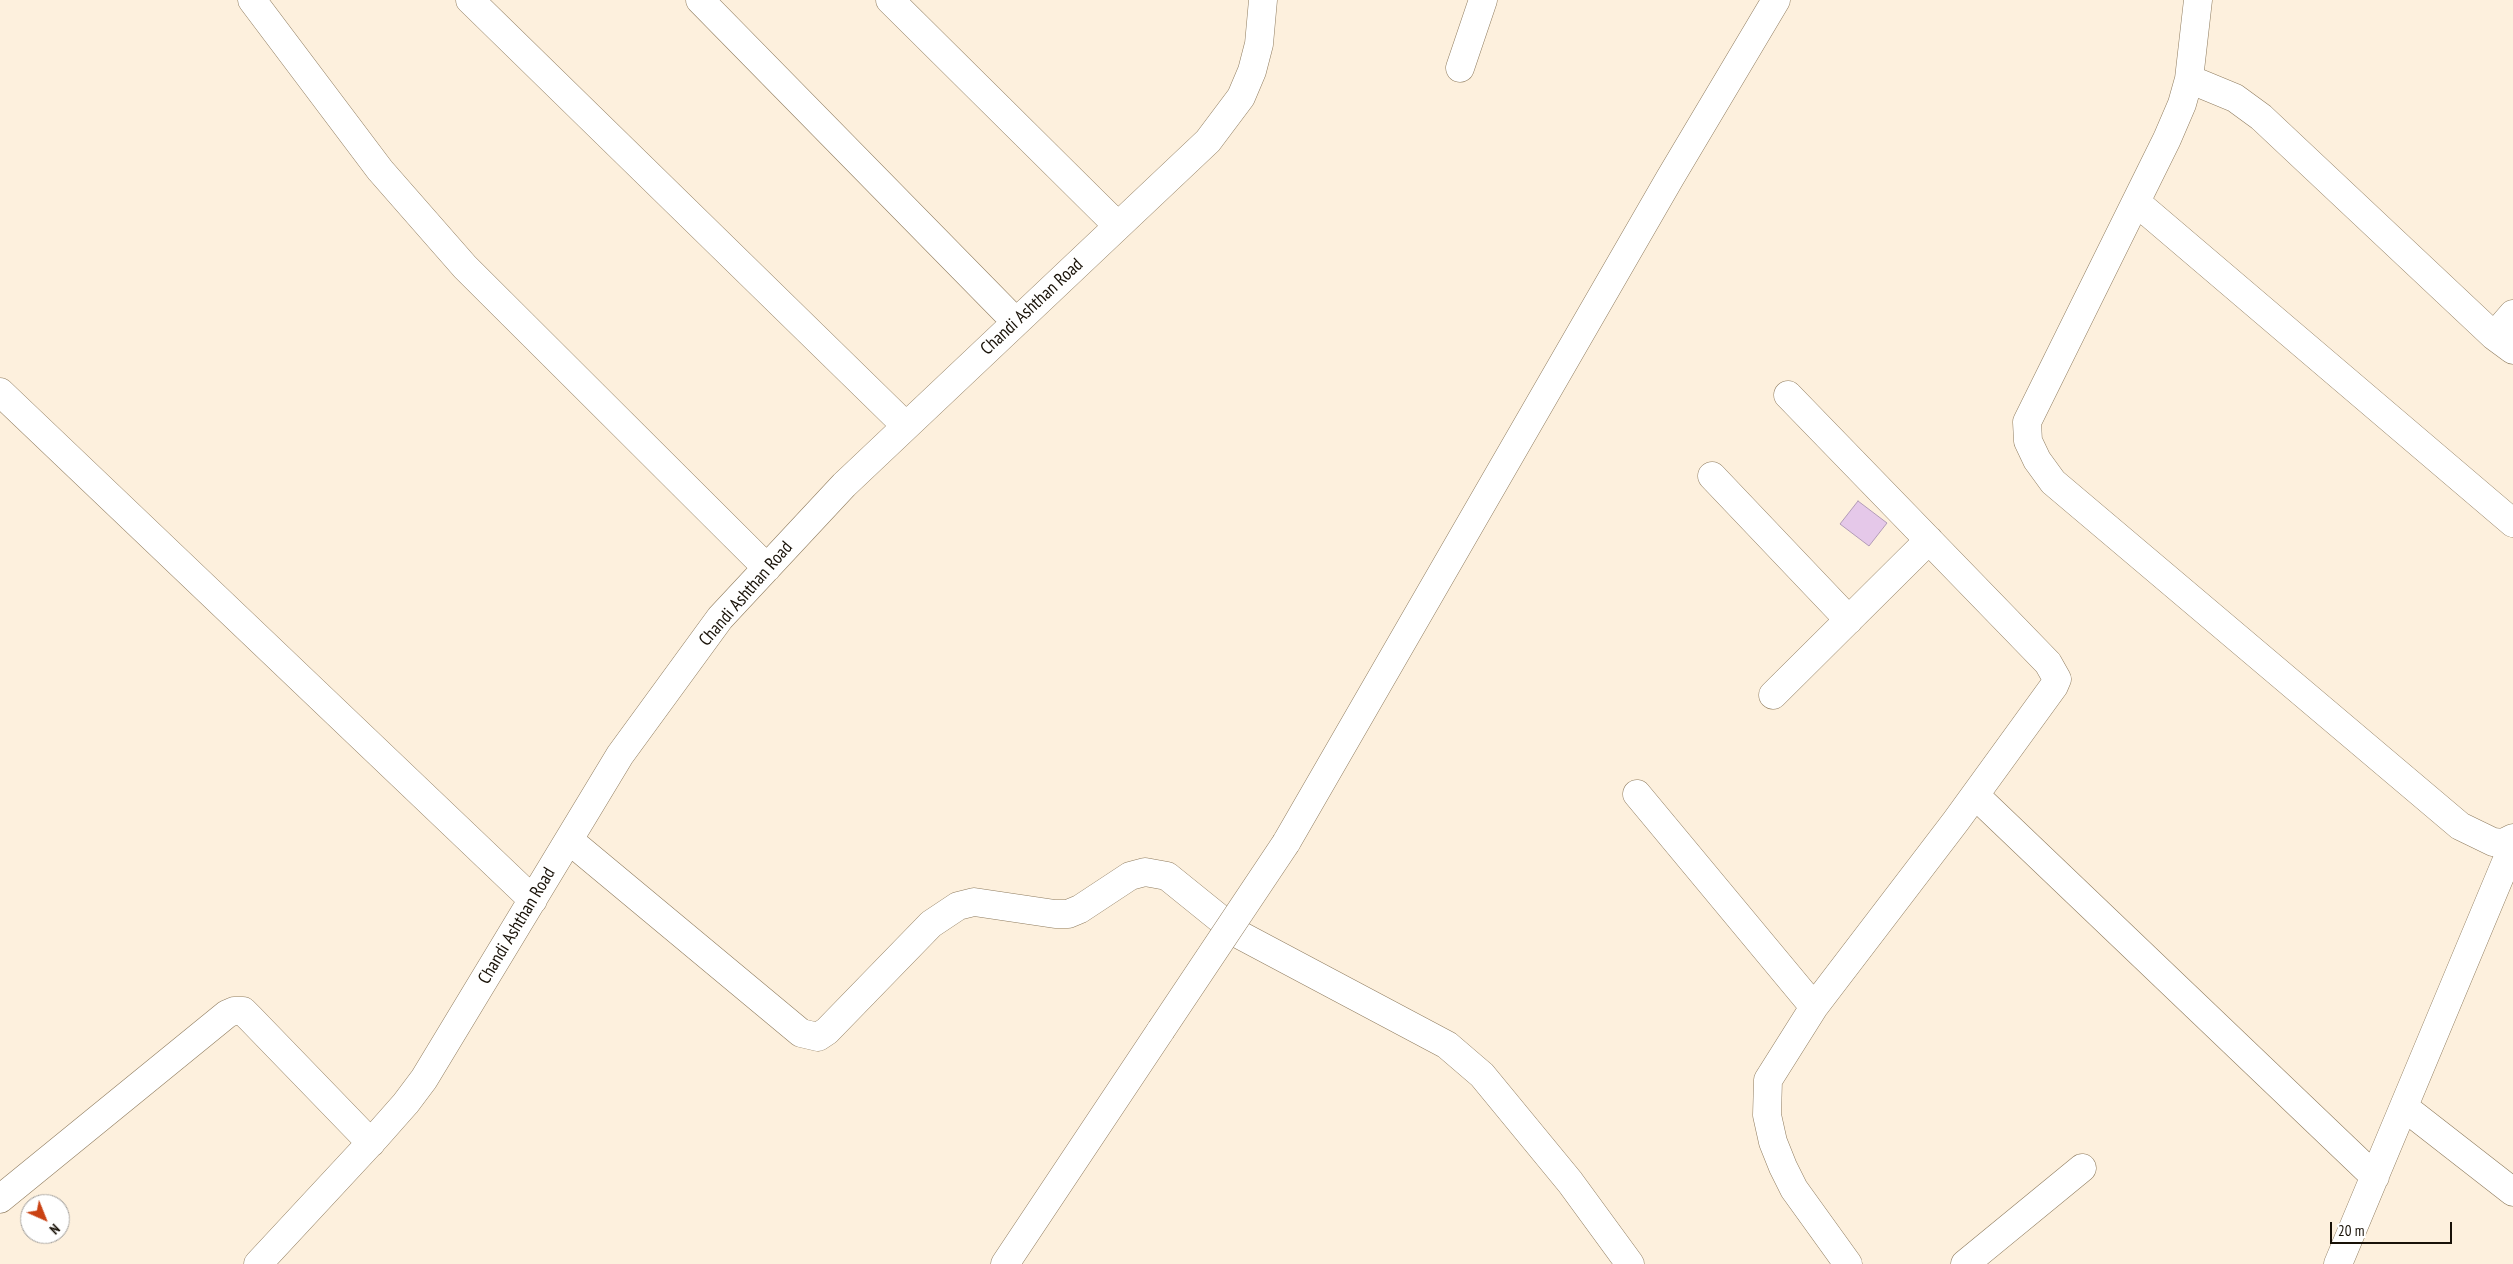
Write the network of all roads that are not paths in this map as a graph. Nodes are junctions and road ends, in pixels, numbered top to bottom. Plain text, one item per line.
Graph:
1 (252, 0) edge
2 (470, 0) edge
3 (700, 0) edge
4 (890, 0) edge
5 (1262, 0) edge
6 (1483, 0) edge
7 (1776, 0) edge
8 (2198, 0) edge
9 (1460, 68) dead end
10 (2189, 79) junction
11 (2136, 202) junction
12 (1118, 226) junction
13 (2513, 314) edge
14 (1016, 322) junction
15 (2503, 343) edge
16 (0, 392) edge
17 (1788, 394) dead end
18 (906, 426) junction
19 (1712, 476) dead end
20 (2513, 523) edge
21 (1929, 540) junction
22 (767, 568) junction
23 (1849, 620) junction
24 (1773, 695) dead end
25 (1637, 794) dead end
26 (1975, 795) junction
27 (569, 840) junction
28 (2511, 848) edge
29 (533, 900) junction
30 (1814, 1007) junction
31 (2404, 1107) junction
32 (371, 1143) junction
33 (2082, 1168) dead end
34 (2375, 1177) junction
35 (2513, 1192) edge
36 (0, 1199) edge
37 (2341, 1262) edge
38 (258, 1264) edge
39 (1005, 1264) edge
40 (1630, 1264) edge
41 (1848, 1264) edge
42 (1965, 1264) edge

1 - 22 main road
2 - 18 main road
3 - 14 main road
4 - 12 main road
5 - 12 main road, Chandi Ashthan Road
6 - 9 main road
7 - 39 main road, bridge
8 - 10 main road
10 - 11 main road
10 - 15 main road
11 - 20 main road
11 - 28 main road
12 - 14 main road, Chandi Ashthan Road
13 - 15 main road
14 - 18 main road, Chandi Ashthan Road
16 - 29 main road
17 - 21 main road
18 - 22 main road, Chandi Ashthan Road
19 - 23 main road
21 - 23 main road
21 - 26 main road
22 - 27 main road, Chandi Ashthan Road
23 - 24 main road
25 - 30 main road
26 - 30 main road
26 - 34 main road
27 - 29 main road, Chandi Ashthan Road
27 - 40 main road
28 - 31 main road
29 - 32 main road, Chandi Ashthan Road
30 - 41 main road
31 - 34 main road
31 - 35 main road
32 - 36 main road
32 - 38 main road, Chandi Ashthan Road
33 - 42 main road
34 - 37 main road

